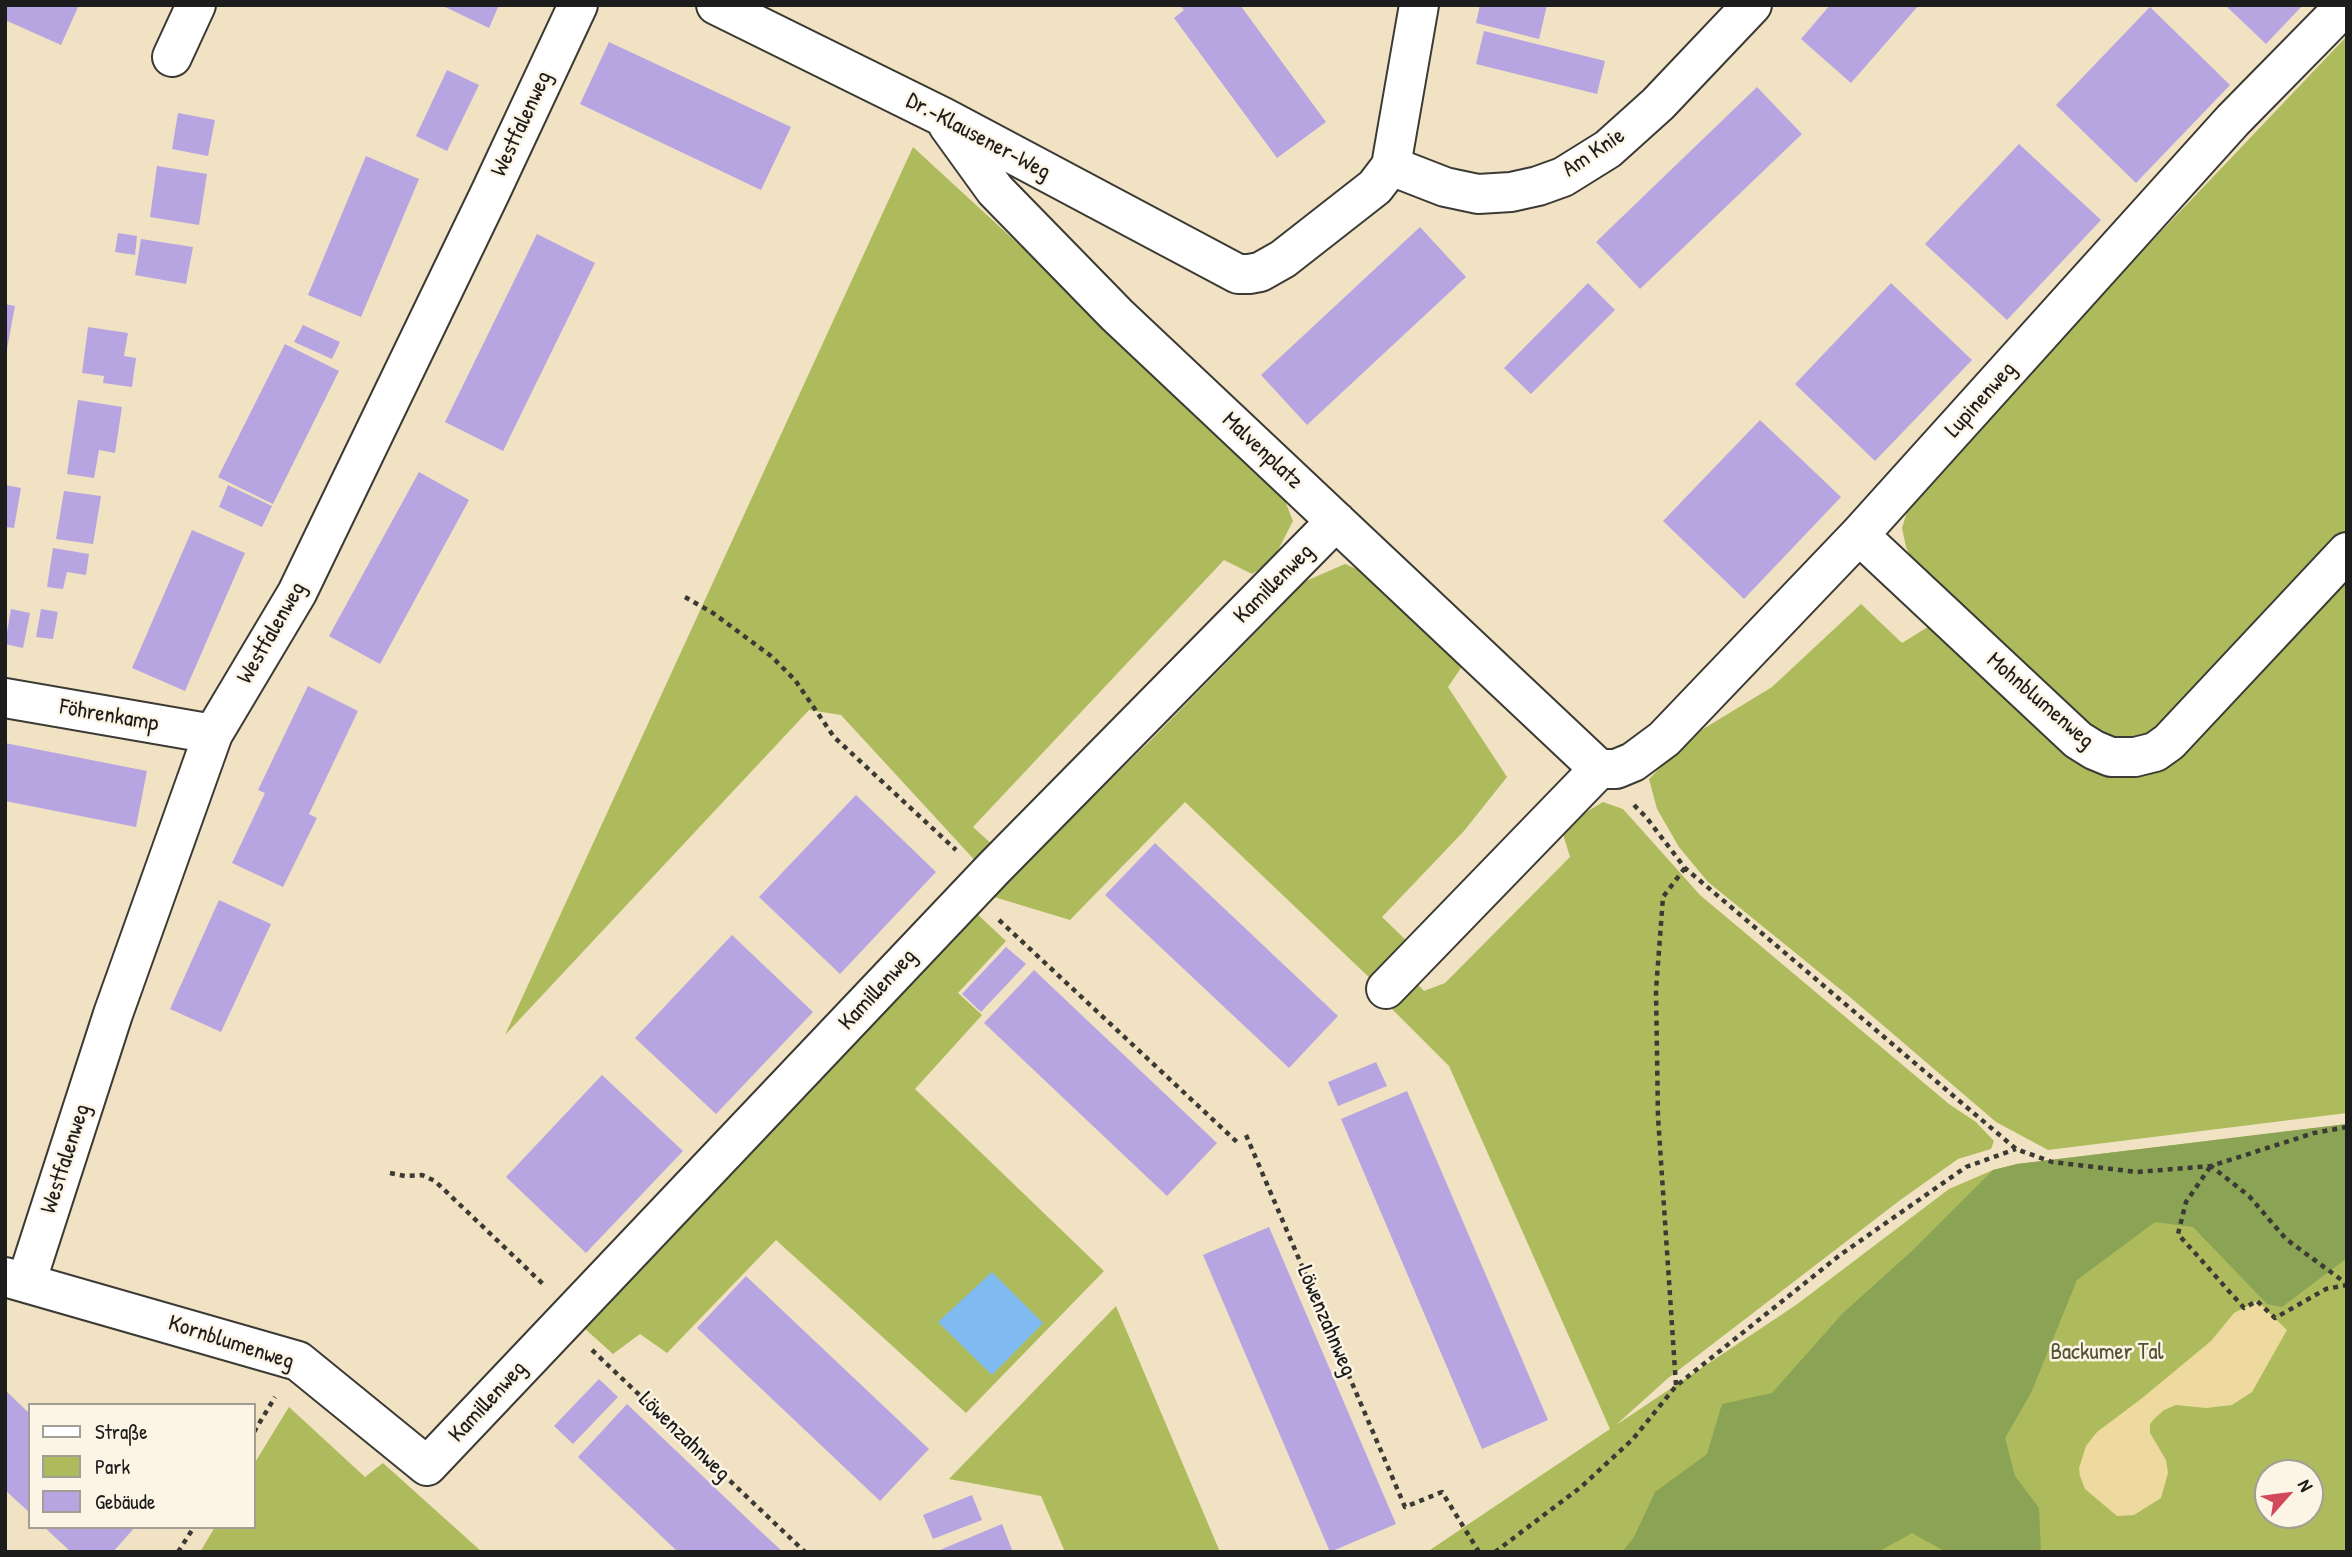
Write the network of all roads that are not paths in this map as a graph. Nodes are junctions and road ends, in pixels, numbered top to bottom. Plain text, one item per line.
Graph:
1 (197, 5) edge
2 (578, 5) edge
3 (716, 5) edge
4 (1419, 5) edge
5 (1752, 5) edge
6 (2347, 5) edge
7 (172, 57) dead end
8 (943, 117) junction
9 (1391, 166) junction
10 (1336, 521) junction
11 (1859, 535) junction
12 (2347, 552) edge
13 (5, 698) edge
14 (213, 734) junction
15 (1599, 769) junction
16 (1386, 989) dead end
17 (16, 1280) edge
18 (427, 1466) joint

1 - 7 street
2 - 14 street, Westfalenweg
3 - 8 street, Dr.-Klausener-Weg
4 - 9 street
5 - 9 street, Am Knie
6 - 11 street, Lupinenweg
8 - 9 street, Dr.-Klausener-Weg
8 - 10 street, Malvenplatz
10 - 15 street, Malvenplatz
10 - 18 street, Kamillenweg
11 - 12 street, Mohnblumenweg
11 - 15 street, Lupinenweg
13 - 14 street, Föhrenkamp
14 - 17 street, Westfalenweg
15 - 16 street
17 - 18 street, Kornblumenweg

